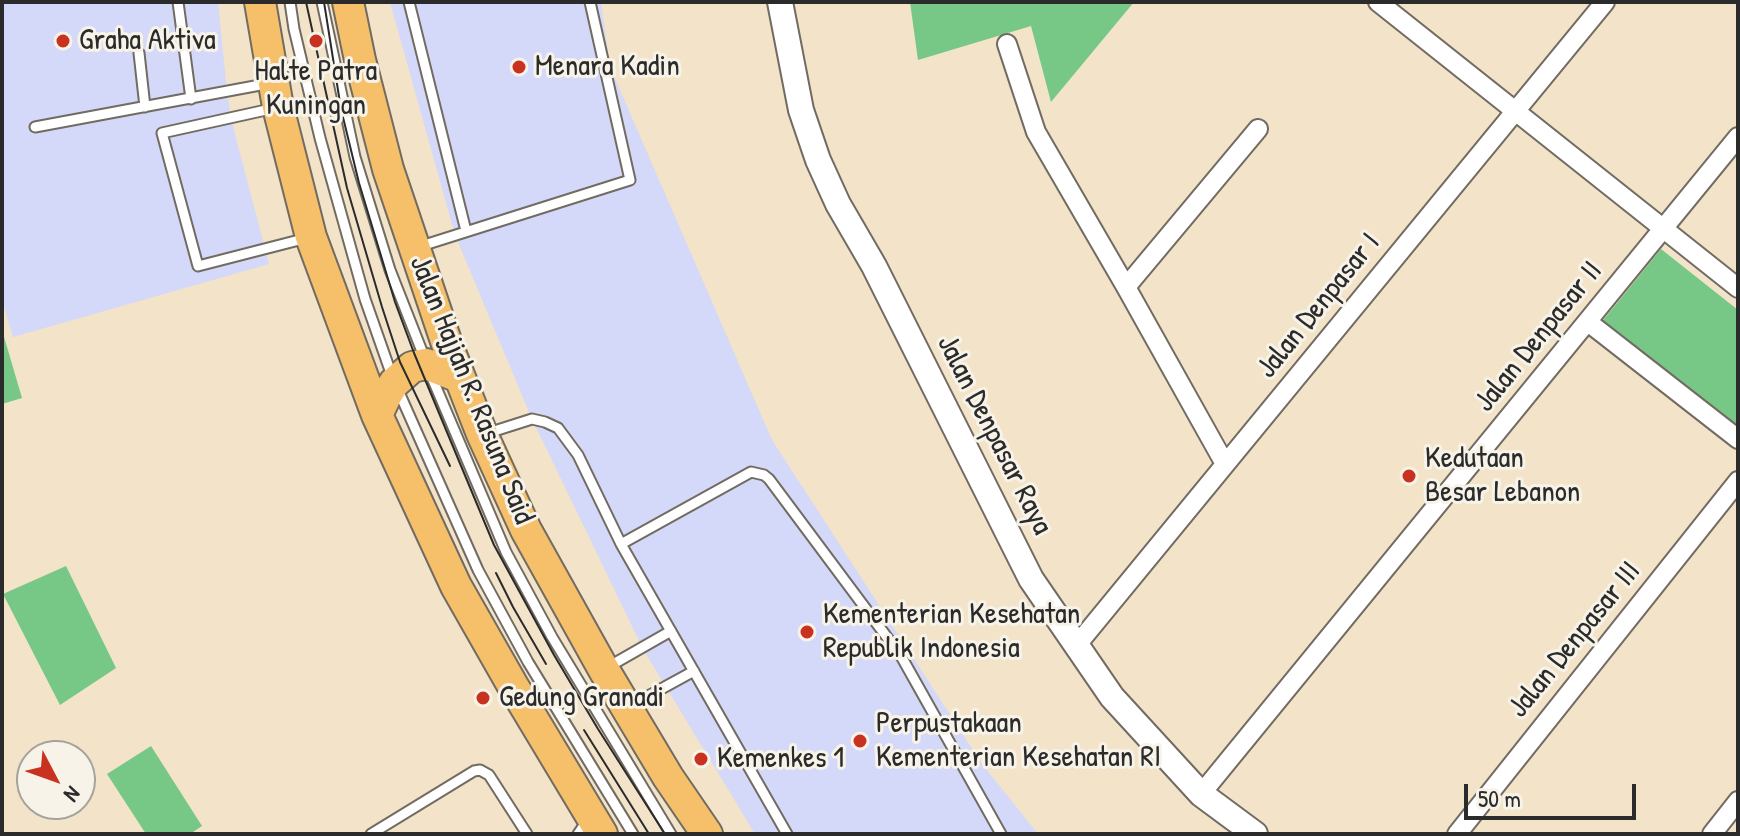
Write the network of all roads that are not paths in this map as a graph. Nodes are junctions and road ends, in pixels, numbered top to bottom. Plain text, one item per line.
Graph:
1 (178, 2) edge
2 (260, 2) edge
3 (290, 2) edge
4 (322, 2) edge
5 (348, 2) edge
6 (409, 2) edge
7 (590, 2) edge
8 (780, 2) edge
9 (1378, 2) edge
10 (1605, 2) edge
11 (1007, 44) dead end
12 (139, 53) dead end
13 (276, 95) junction
14 (191, 99) junction
15 (145, 107) junction
16 (1516, 111) junction
17 (35, 127) dead end
18 (1258, 129) dead end
19 (1738, 137) edge
20 (1664, 229) junction
21 (466, 231) junction
22 (311, 237) junction
23 (414, 248) junction
24 (1126, 287) junction
25 (1738, 288) edge
26 (1588, 322) junction
27 (426, 364) junction
28 (459, 377) junction
29 (394, 383) junction
30 (377, 415) junction
31 (482, 434) junction
32 (1738, 439) edge
33 (1225, 464) junction
34 (1738, 481) edge
35 (621, 544) junction
36 (671, 631) junction
37 (1076, 646) junction
38 (604, 670) junction
39 (694, 671) junction
40 (627, 707) junction
41 (1201, 794) junction
42 (1738, 801) edge
43 (590, 828) edge
44 (371, 834) edge
45 (527, 834) edge
46 (633, 834) edge
47 (671, 834) edge
48 (707, 834) edge
49 (787, 834) edge
50 (1001, 834) edge
51 (1255, 834) edge
52 (1457, 834) edge
53 (1712, 834) edge

1 - 14 lane
2 - 13 main road
3 - 29 lane
4 - 27 lane
5 - 23 main road, Jalan Hajjah R. Rasuna Said
6 - 21 lane
7 - 21 lane
8 - 37 street, Jalan Denpasar Raya
9 - 16 street
10 - 16 street, Jalan Denpasar I
11 - 24 street
12 - 15 lane
13 - 14 lane
13 - 22 main road
13 - 22 lane
14 - 15 lane
15 - 17 lane
16 - 20 street
16 - 33 street, Jalan Denpasar I
18 - 24 street
19 - 20 street, Jalan Denpasar II
20 - 25 street
20 - 26 street, Jalan Denpasar II
21 - 23 lane
22 - 30 main road
23 - 28 main road, Jalan Hajjah R. Rasuna Said
24 - 33 street
26 - 32 street
26 - 41 street, Jalan Denpasar II
27 - 28 main road
27 - 29 main road
27 - 47 lane
28 - 31 main road, Jalan Hajjah R. Rasuna Said
29 - 30 main road
29 - 46 lane
30 - 43 main road
31 - 35 lane
31 - 38 main road, Jalan Hajjah R. Rasuna Said
33 - 37 street, Jalan Denpasar I
34 - 52 street, Jalan Denpasar III
35 - 36 lane
35 - 50 lane
36 - 38 lane
36 - 39 lane
37 - 41 street, Jalan Denpasar Raya
38 - 40 main road, Jalan Hajjah R. Rasuna Said
39 - 40 lane
39 - 49 lane
40 - 48 main road, Jalan Hajjah R. Rasuna Said
41 - 51 street, Jalan Denpasar Raya
42 - 53 street
44 - 45 lane

